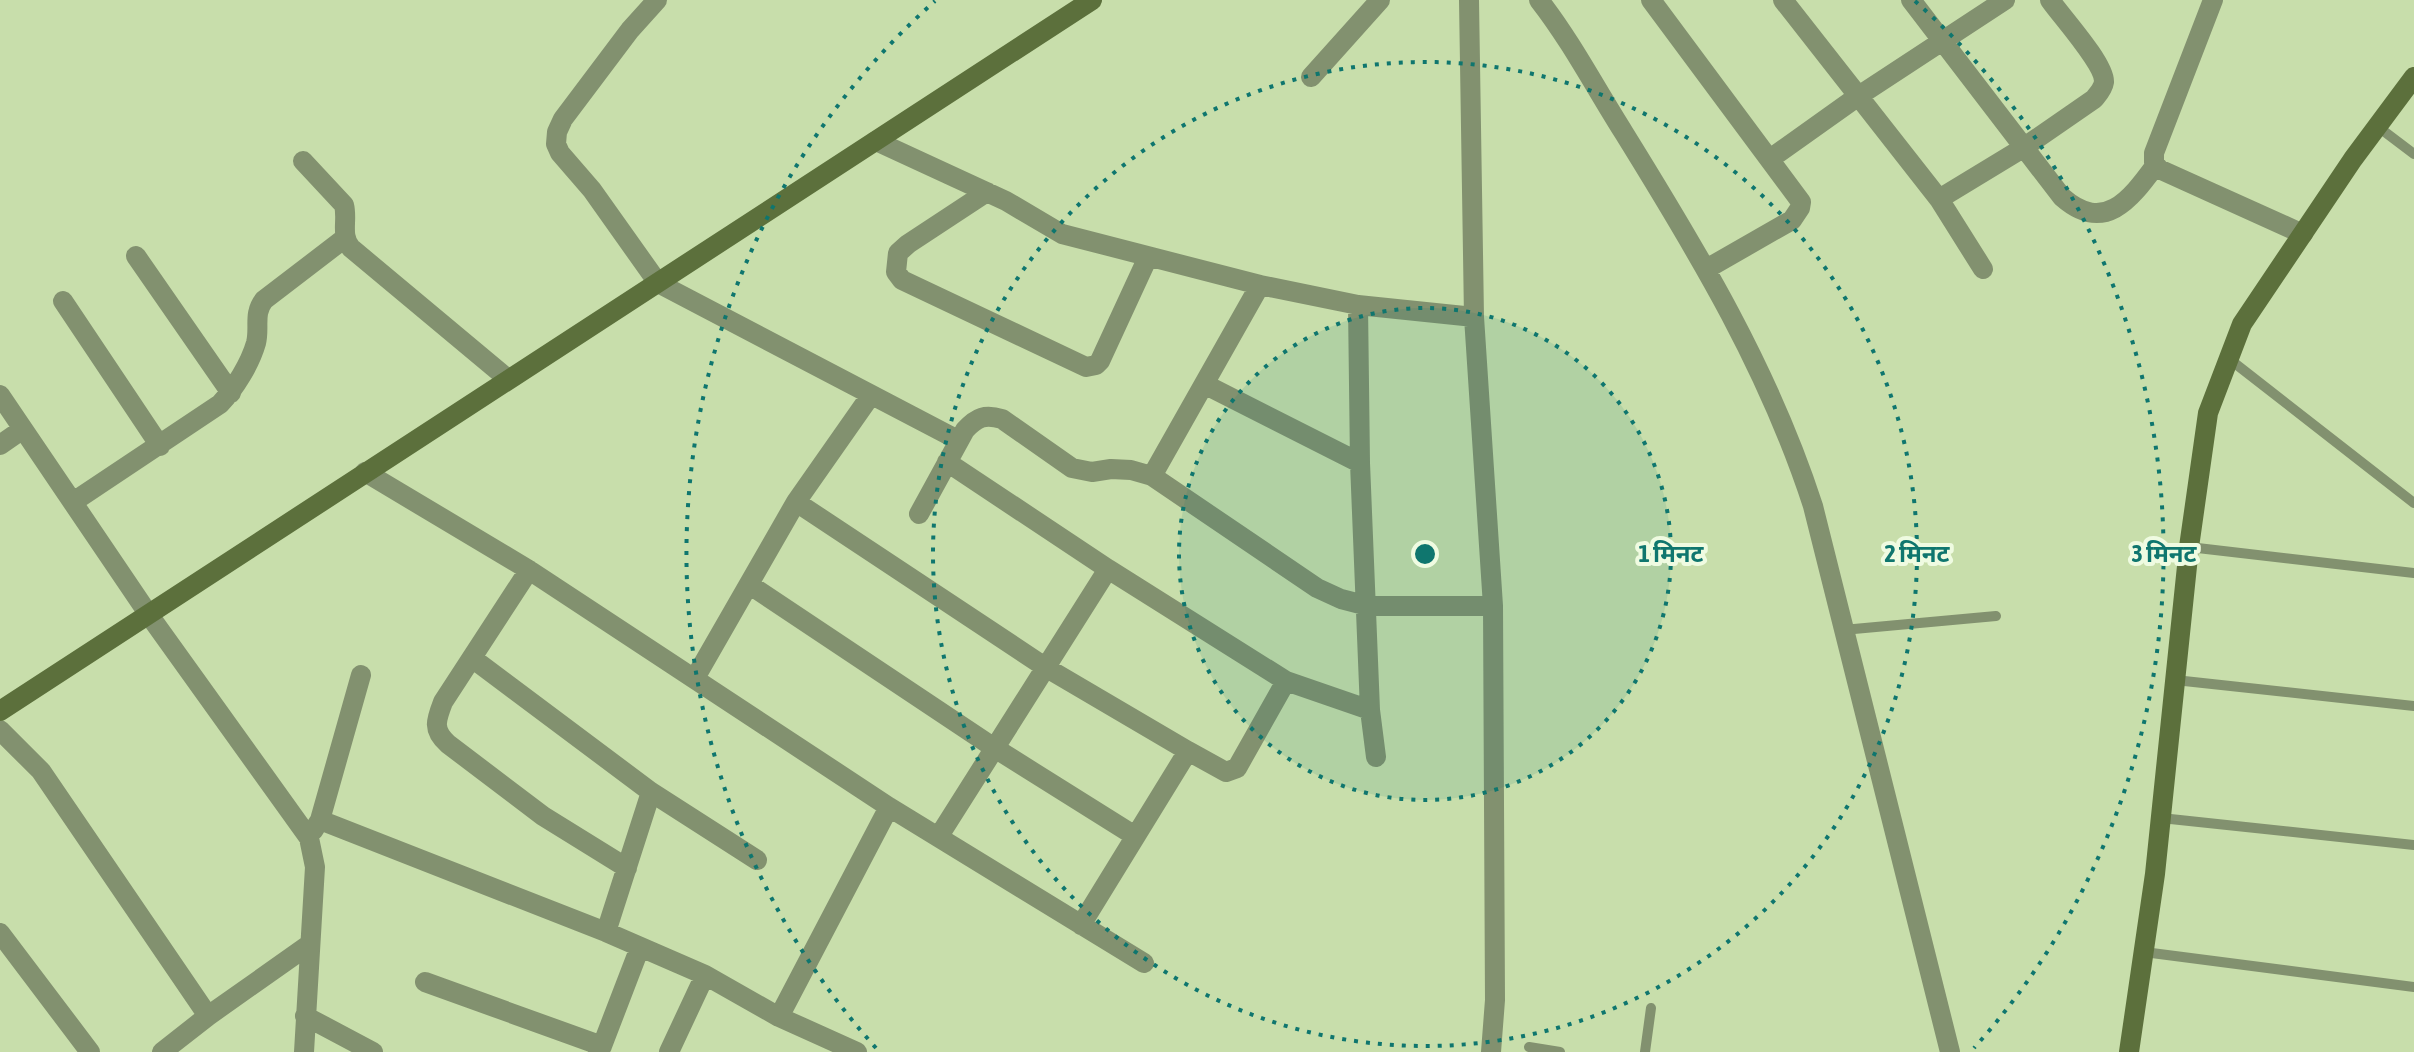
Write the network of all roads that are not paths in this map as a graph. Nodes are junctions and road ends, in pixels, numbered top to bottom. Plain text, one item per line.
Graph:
1 (657, 0) edge
2 (1092, 0) edge
3 (1380, 0) edge
4 (1469, 0) edge
5 (1651, 0) edge
6 (1783, 0) edge
7 (1911, 0) edge
8 (2005, 0) edge
9 (2050, 0) edge
10 (2213, 0) edge
11 (1549, 4) edge
12 (1943, 41) junction
13 (1311, 77) dead end
14 (2414, 77) edge
15 (1857, 97) junction
16 (2377, 126) junction
17 (876, 141) junction
18 (2023, 148) junction
19 (2414, 154) edge
20 (1770, 159) junction
21 (303, 161) dead end
22 (2155, 166) junction
23 (987, 192) junction
24 (1939, 199) junction
25 (2303, 234) junction
26 (345, 238) junction
27 (136, 256) dead end
28 (1148, 257) junction
29 (1708, 268) junction
30 (1983, 269) dead end
31 (658, 283) junction
32 (1260, 285) junction
33 (63, 301) dead end
34 (1358, 305) junction
35 (1474, 317) junction
36 (2228, 358) junction
37 (508, 379) junction
38 (1204, 384) junction
39 (231, 393) junction
40 (0, 395) edge
41 (871, 395) junction
42 (23, 429) junction
43 (958, 440) junction
44 (0, 445) edge
45 (160, 446) junction
46 (947, 462) junction
47 (1360, 463) junction
48 (365, 472) junction
49 (1152, 476) junction
50 (73, 502) junction
51 (796, 502) junction
52 (2414, 503) edge
53 (919, 514) dead end
54 (2189, 547) junction
55 (1108, 569) junction
56 (529, 570) junction
57 (2414, 573) edge
58 (750, 585) junction
59 (1368, 606) junction
60 (1493, 606) junction
61 (149, 615) junction
62 (1996, 616) dead end
63 (1843, 630) junction
64 (472, 658) junction
65 (1045, 667) junction
66 (361, 675) dead end
67 (695, 678) junction
68 (2175, 680) junction
69 (1286, 681) junction
70 (2414, 706) edge
71 (1370, 710) junction
72 (0, 711) edge
73 (0, 730) edge
74 (993, 747) junction
75 (1188, 751) junction
76 (1376, 757) dead end
77 (651, 792) junction
78 (889, 807) junction
79 (2161, 818) junction
80 (320, 820) junction
81 (939, 836) junction
82 (1135, 836) junction
83 (309, 838) junction
84 (2414, 845) edge
85 (757, 860) dead end
86 (627, 868) junction
87 (1081, 925) junction
88 (606, 932) junction
89 (0, 933) edge
90 (310, 944) junction
91 (640, 947) junction
92 (2144, 952) junction
93 (1144, 963) dead end
94 (705, 975) junction
95 (425, 982) dead end
96 (2414, 987) edge
97 (1651, 1008) dead end
98 (208, 1016) junction
99 (305, 1016) junction
100 (779, 1017) junction
101 (1529, 1047) dead end
102 (600, 1049) edge
103 (90, 1052) edge
104 (162, 1052) edge
105 (304, 1052) edge
106 (373, 1052) edge
107 (669, 1052) edge
108 (857, 1052) edge
109 (1491, 1052) edge
110 (1560, 1052) edge
111 (1645, 1052) edge
112 (1950, 1052) edge
113 (2129, 1052) edge

1 - 31 street
2 - 17 street
3 - 13 street
4 - 35 street
5 - 20 street
6 - 15 street
7 - 12 street
8 - 12 street
9 - 18 street
10 - 22 street
11 - 29 street
12 - 15 street
12 - 18 street
14 - 16 street
15 - 20 street
15 - 24 street
16 - 19 lane
16 - 25 street
17 - 23 street
17 - 31 street
18 - 22 street
18 - 24 street
20 - 29 street
21 - 26 street
22 - 25 street
23 - 28 street
23 - 28 street
24 - 30 street
25 - 36 street
26 - 37 street
26 - 39 street
27 - 39 street
28 - 32 street
29 - 63 street
31 - 37 street
31 - 41 street
32 - 34 street
32 - 38 street
33 - 45 street
34 - 35 street
34 - 47 street
35 - 60 street
36 - 52 lane
36 - 54 street
37 - 48 street
38 - 47 street
38 - 49 street
39 - 45 street
40 - 42 street
41 - 43 street
41 - 51 street
42 - 44 street
42 - 50 street
43 - 46 street
43 - 49 street
45 - 50 street
46 - 53 street
46 - 55 street
47 - 59 street
48 - 56 street
48 - 61 street
49 - 59 street
50 - 61 street
51 - 58 street
51 - 65 street
54 - 57 lane
54 - 68 street
55 - 65 street
55 - 69 street
56 - 64 street
56 - 67 street
58 - 67 street
58 - 74 street
59 - 60 street
59 - 71 street
60 - 109 street
61 - 72 street
61 - 83 street
62 - 63 lane
63 - 112 street
64 - 77 street
64 - 86 street
65 - 74 street
65 - 75 street
66 - 80 street
67 - 78 street
68 - 70 lane
68 - 79 street
69 - 71 street
69 - 75 street
71 - 76 street
73 - 98 street
74 - 81 street
74 - 82 street
75 - 82 street
77 - 85 street
77 - 86 street
78 - 81 street
78 - 100 street
79 - 84 lane
79 - 92 street
80 - 83 street
80 - 88 street
81 - 87 street
82 - 87 street
83 - 90 street
86 - 88 street
87 - 93 street
88 - 91 street
89 - 103 street
90 - 98 street
90 - 99 street
91 - 94 street
91 - 102 street
92 - 96 lane
92 - 113 street
94 - 100 street
94 - 107 street
95 - 102 street
97 - 111 lane
98 - 104 street
99 - 105 street
99 - 106 street
100 - 108 street
101 - 110 lane

